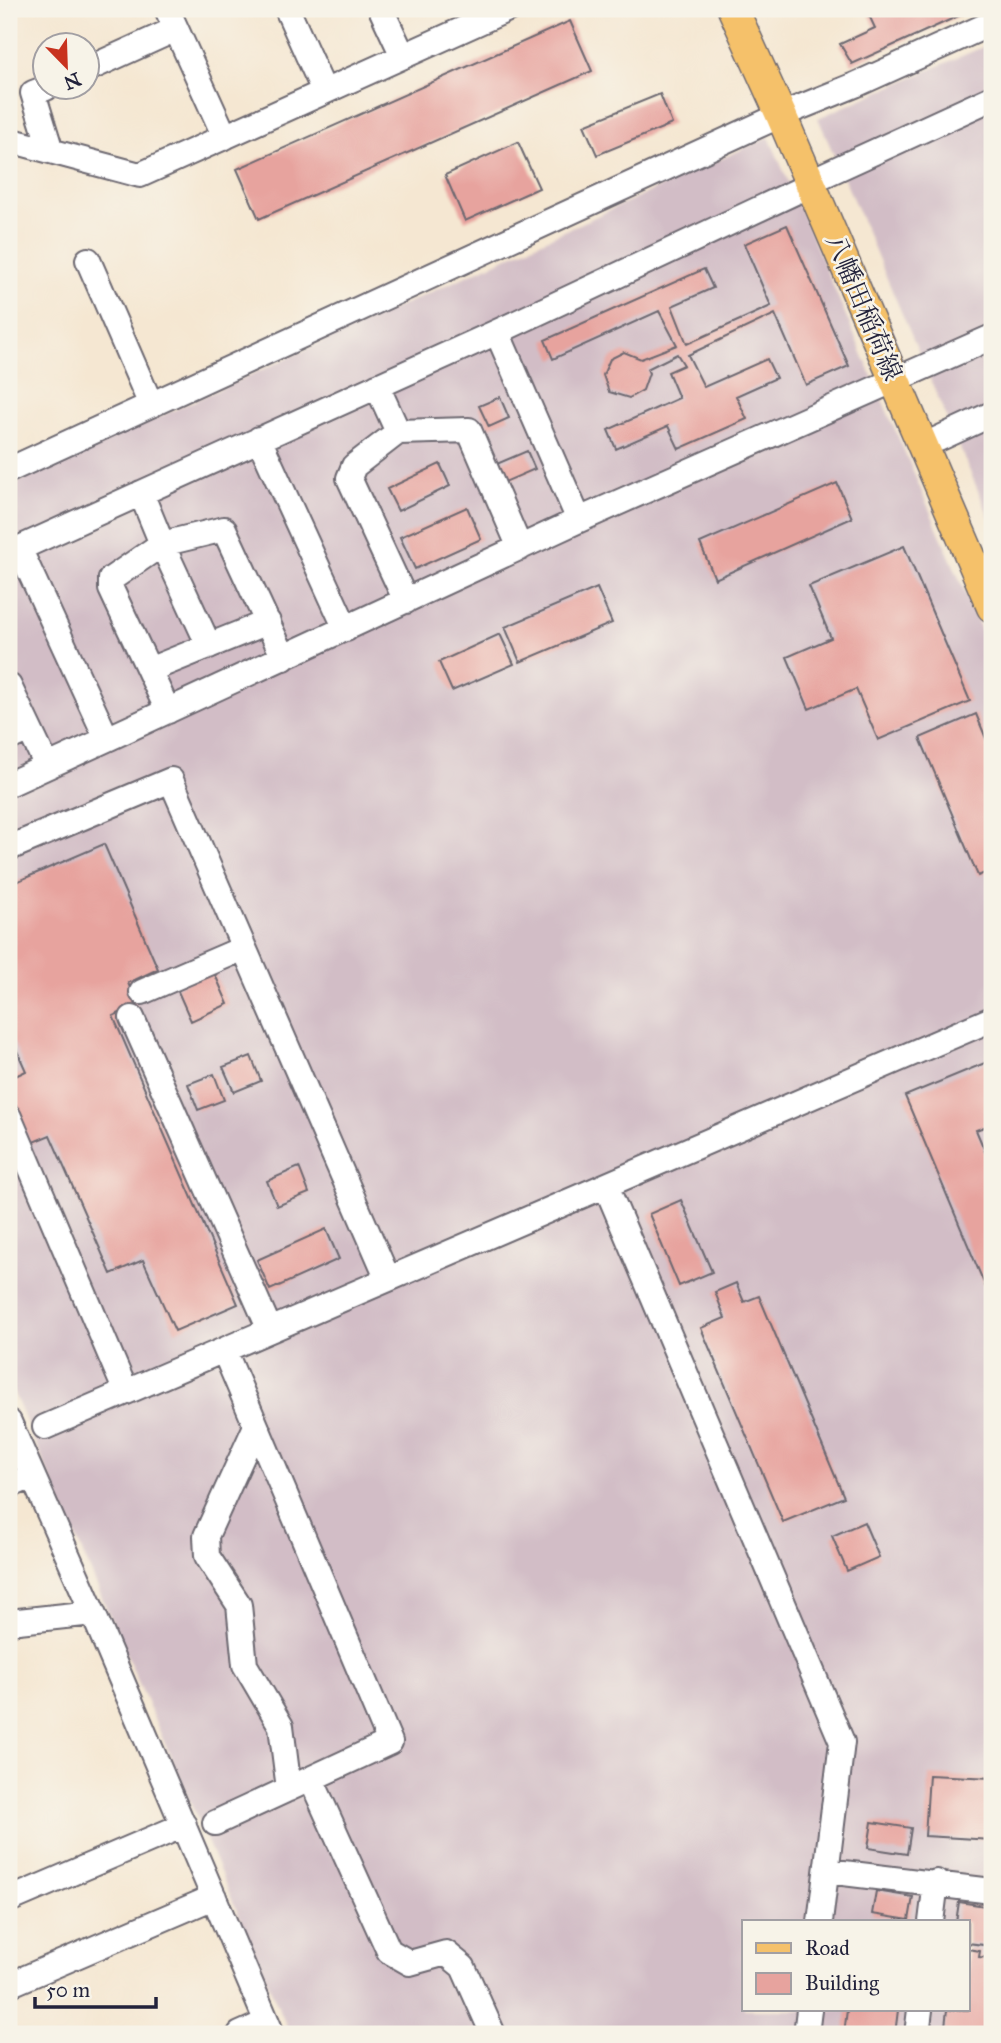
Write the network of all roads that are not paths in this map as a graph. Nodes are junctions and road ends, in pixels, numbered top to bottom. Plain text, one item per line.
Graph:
1 (287, 9) edge
2 (381, 9) edge
3 (508, 9) edge
4 (733, 9) edge
5 (752, 9) edge
6 (171, 19) edge
7 (992, 23) edge
8 (403, 56) junction
9 (102, 61) edge
10 (324, 91) junction
11 (992, 99) edge
12 (36, 102) edge
13 (789, 112) junction
14 (225, 137) junction
15 (9, 140) edge
16 (51, 151) junction
17 (817, 180) junction
18 (88, 260) dead end
19 (497, 332) junction
20 (992, 337) edge
21 (903, 378) junction
22 (377, 386) junction
23 (151, 405) junction
24 (992, 414) edge
25 (398, 432) junction
26 (259, 439) junction
27 (938, 439) junction
28 (9, 470) edge
29 (141, 492) junction
30 (579, 520) junction
31 (162, 544) junction
32 (520, 548) junction
33 (14, 550) edge
34 (992, 565) edge
35 (406, 601) junction
36 (992, 607) edge
37 (268, 622) junction
38 (346, 629) junction
39 (209, 646) junction
40 (284, 657) junction
41 (149, 670) junction
42 (9, 686) edge
43 (168, 711) junction
44 (19, 733) edge
45 (107, 739) junction
46 (47, 766) junction
47 (9, 783) edge
48 (9, 848) edge
49 (244, 948) junction
50 (142, 992) dead end
51 (132, 1018) dead end
52 (992, 1019) edge
53 (9, 1116) edge
54 (606, 1186) junction
55 (388, 1279) junction
56 (270, 1330) junction
57 (224, 1350) junction
58 (126, 1392) junction
59 (9, 1422) edge
60 (256, 1426) junction
61 (45, 1427) dead end
62 (32, 1476) junction
63 (9, 1486) edge
64 (93, 1613) junction
65 (9, 1622) edge
66 (300, 1784) junction
67 (215, 1823) dead end
68 (184, 1825) junction
69 (827, 1871) junction
70 (936, 1882) junction
71 (992, 1891) edge
72 (214, 1897) junction
73 (9, 1900) edge
74 (820, 1920) edge
75 (931, 1920) edge
76 (9, 1985) edge
77 (809, 2011) edge
78 (920, 2011) edge
79 (270, 2028) edge
80 (240, 2034) edge
81 (493, 2034) edge
82 (806, 2034) edge
83 (918, 2034) edge

1 - 10 street
2 - 8 street
3 - 8 street
4 - 13 main road, 八幡田稲荷線
5 - 13 main road, 八幡田稲荷線
6 - 9 street
6 - 14 street
7 - 13 street
8 - 10 street
10 - 14 street
11 - 17 street
12 - 16 street
13 - 17 main road, 八幡田稲荷線
13 - 23 street
14 - 16 street
15 - 16 street
17 - 19 street
17 - 21 main road, 八幡田稲荷線
18 - 23 street
19 - 22 street
19 - 30 street
20 - 21 street
21 - 27 main road, 八幡田稲荷線
21 - 30 street
21 - 36 main road, 八幡田稲荷線
22 - 25 street
22 - 26 street
23 - 28 street
24 - 27 street
25 - 32 street
25 - 35 street
26 - 29 street
26 - 38 street
27 - 34 main road, 八幡田稲荷線
29 - 31 street
29 - 33 street
30 - 32 street
31 - 37 street
31 - 39 street
31 - 41 street
32 - 35 street
33 - 45 street
35 - 38 street
37 - 39 street
37 - 40 street
38 - 40 street
39 - 41 street
40 - 43 street
41 - 43 street
42 - 44 street
43 - 45 street
44 - 46 street
45 - 46 street
46 - 47 street
48 - 49 street
49 - 50 street
49 - 55 street
51 - 56 street
52 - 54 street
53 - 58 street
54 - 55 street
54 - 69 street
55 - 56 street
56 - 57 street
57 - 58 street
57 - 60 street
58 - 61 street
59 - 62 street
60 - 66 street
60 - 66 street
62 - 63 street
62 - 64 street
64 - 65 street
64 - 68 street
66 - 67 street
66 - 81 street
68 - 72 street
68 - 73 street
69 - 70 street
69 - 74 street
70 - 71 street
70 - 75 street
72 - 76 street
72 - 79 street
77 - 82 street
78 - 83 street
79 - 80 street

